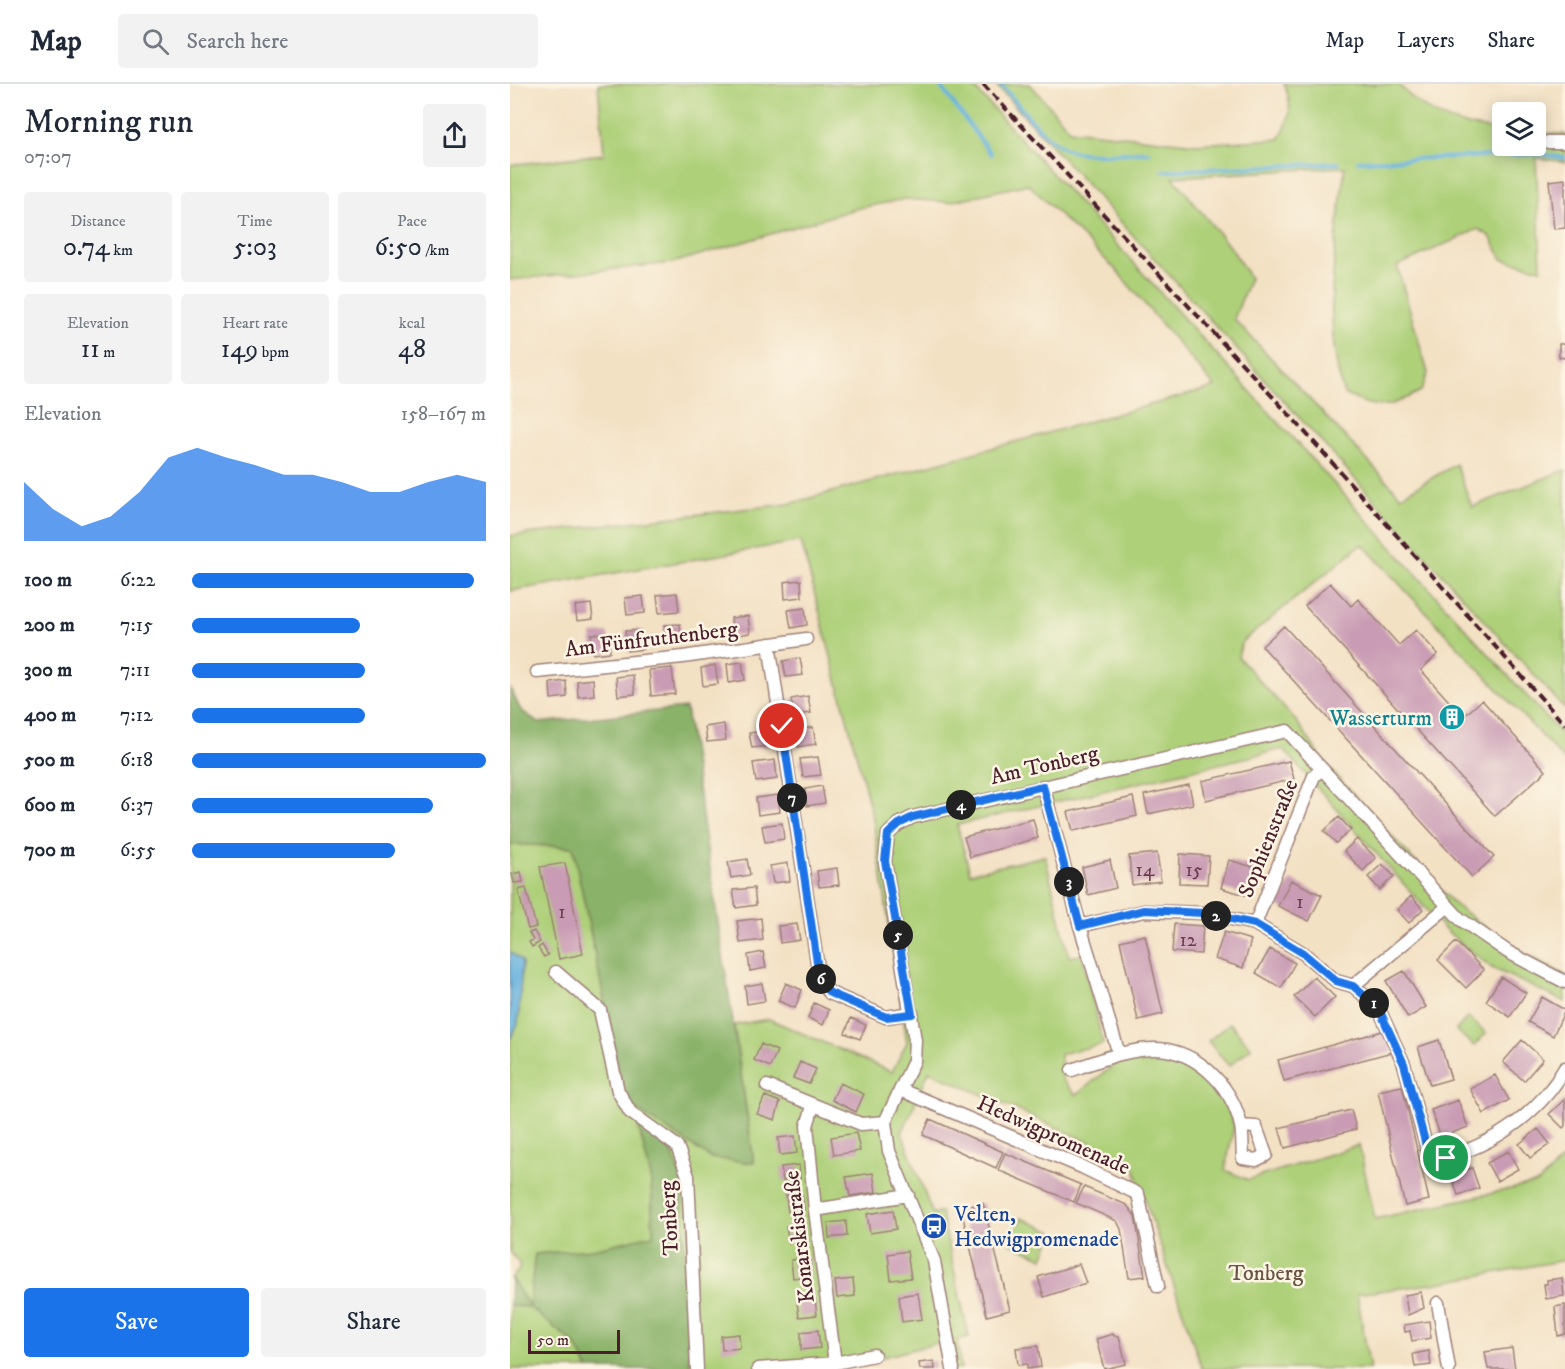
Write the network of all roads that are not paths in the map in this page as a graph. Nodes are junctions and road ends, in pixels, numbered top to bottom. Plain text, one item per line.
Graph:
1 (1548, 142) dead end
2 (1565, 142) edge
3 (806, 639) dead end
4 (770, 644) junction
5 (537, 672) dead end
6 (1321, 770) junction
7 (1043, 786) junction
8 (1447, 907) junction
9 (1255, 924) junction
10 (1080, 926) junction
11 (556, 972) dead end
12 (1565, 982) edge
13 (1353, 986) junction
14 (912, 1014) junction
15 (1119, 1054) junction
16 (1565, 1068) edge
17 (1072, 1070) dead end
18 (768, 1086) dead end
19 (901, 1090) junction
20 (813, 1106) junction
21 (885, 1122) junction
22 (1241, 1126) dead end
23 (908, 1195) junction
24 (814, 1210) junction
25 (1158, 1286) dead end
26 (1438, 1303) dead end
27 (874, 1355) dead end
28 (835, 1363) junction
29 (697, 1369) edge
30 (758, 1369) edge
31 (953, 1369) edge
32 (1449, 1369) edge

1 - 2 street
3 - 4 street, Am Fünfruthenberg
4 - 5 street, Am Fünfruthenberg
4 - 14 street, Am Fünfruthenberg
6 - 7 street, Am Tonberg
6 - 8 street, Am Tonberg
6 - 9 street, Sophienstraße
7 - 10 street
7 - 14 street, Am Tonberg
8 - 12 street, Am Tonberg
8 - 13 street
9 - 10 street
9 - 13 street
10 - 15 street
11 - 29 street, Tonberg
13 - 16 street
14 - 19 street, Am Tonberg
15 - 17 street
15 - 22 street
18 - 20 street
19 - 21 street, Am Tonberg
19 - 25 street, Hedwigpromenade
20 - 21 street
20 - 24 street, Konarskistraße
21 - 23 street
23 - 24 street
23 - 31 street
24 - 28 street, Konarskistraße
26 - 32 street
27 - 28 street
28 - 30 street

